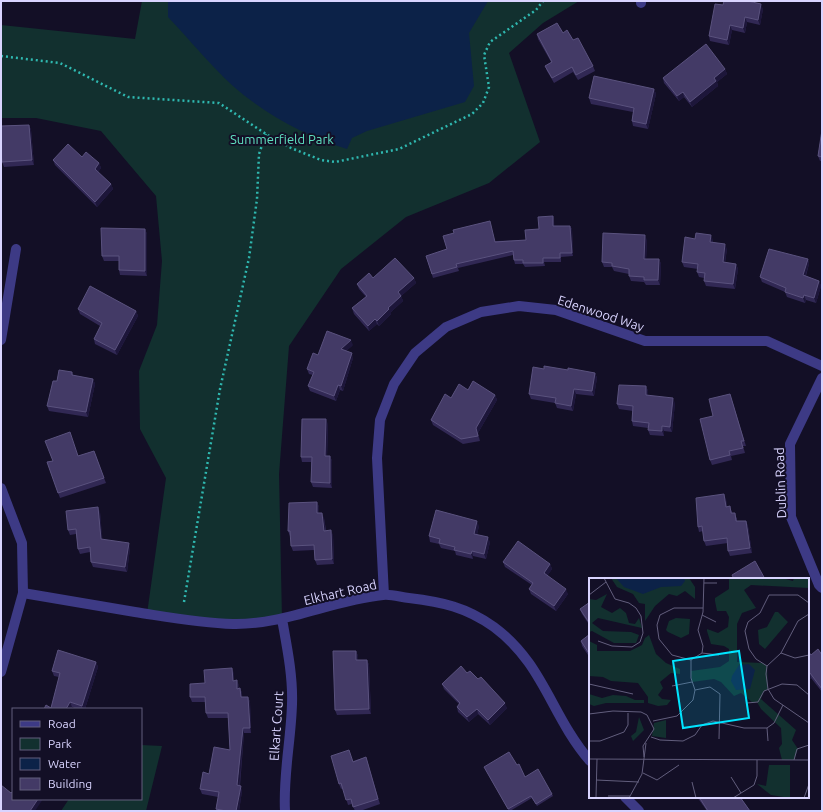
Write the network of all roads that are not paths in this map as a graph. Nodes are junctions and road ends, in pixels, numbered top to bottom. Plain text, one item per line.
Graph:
1 (16, 249) dead end
2 (1, 340) edge
3 (822, 366) edge
4 (822, 378) edge
5 (1, 488) edge
6 (822, 588) edge
7 (23, 593) junction
8 (384, 594) junction
9 (282, 619) junction
10 (1, 672) edge
11 (589, 760) edge
12 (626, 798) edge
13 (285, 811) edge
14 (639, 811) edge

1 - 2 street
3 - 8 street, Edenwood Way
4 - 6 street, Dublin Road
5 - 7 street
7 - 9 street, Elkhart Road
7 - 10 street
8 - 9 street, Elkhart Road
8 - 11 street, Elkhart Road
9 - 13 street, Elkart Court
12 - 14 street

